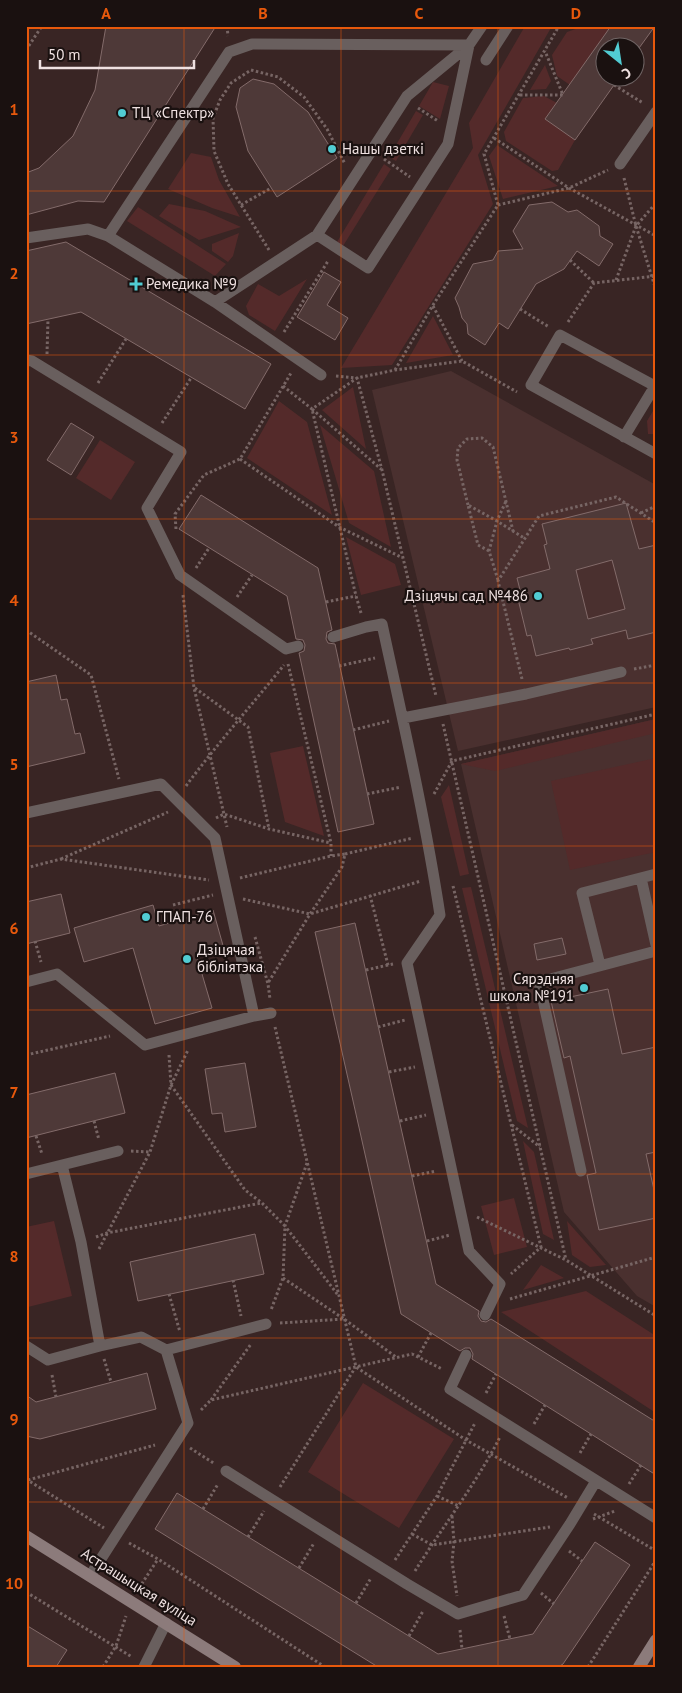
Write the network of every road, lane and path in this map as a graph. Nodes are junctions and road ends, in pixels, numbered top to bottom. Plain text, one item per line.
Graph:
1 (42, 26) edge
2 (482, 26) edge
3 (508, 26) edge
4 (559, 26) edge
5 (469, 45) junction
6 (26, 50) edge
7 (545, 51) junction
8 (486, 60) dead end
9 (619, 88) edge
10 (519, 95) junction
11 (405, 100) junction
12 (656, 112) edge
13 (451, 129) junction
14 (494, 138) junction
15 (372, 150) junction
16 (620, 164) junction
17 (353, 180) junction
18 (422, 185) junction
19 (271, 188) dead end
20 (569, 188) junction
21 (656, 202) edge
22 (498, 204) junction
23 (241, 205) junction
24 (636, 226) junction
25 (317, 234) junction
26 (108, 236) junction
27 (656, 236) edge
28 (26, 238) edge
29 (336, 247) junction
30 (570, 260) dead end
31 (276, 261) junction
32 (651, 276) junction
33 (656, 276) edge
34 (616, 280) junction
35 (594, 283) junction
36 (656, 290) edge
37 (215, 302) junction
38 (433, 306) junction
39 (520, 309) dead end
40 (48, 319) dead end
41 (560, 335) junction
42 (126, 339) dead end
43 (276, 345) junction
44 (26, 360) edge
45 (462, 361) junction
46 (299, 362) junction
47 (47, 370) junction
48 (395, 370) junction
49 (321, 375) joint
50 (192, 378) dead end
51 (357, 378) junction
52 (283, 386) junction
53 (521, 394) dead end
54 (90, 396) junction
55 (312, 409) junction
56 (154, 435) junction
57 (624, 437) junction
58 (656, 454) edge
59 (240, 459) junction
60 (382, 470) junction
61 (506, 501) junction
62 (468, 505) junction
63 (656, 506) edge
64 (641, 513) junction
65 (497, 521) junction
66 (656, 523) edge
67 (340, 527) junction
68 (176, 531) dead end
69 (513, 531) junction
70 (524, 538) junction
71 (209, 548) dead end
72 (489, 551) junction
73 (403, 558) junction
74 (252, 575) dead end
75 (184, 578) junction
76 (498, 581) junction
77 (356, 596) junction
78 (326, 602) dead end
79 (228, 609) junction
80 (366, 627) junction
81 (26, 630) edge
82 (333, 637) dead end
83 (298, 646) dead end
84 (388, 655) junction
85 (656, 665) edge
86 (339, 666) dead end
87 (621, 672) joint
88 (194, 688) junction
89 (526, 694) junction
90 (440, 710) junction
91 (656, 714) edge
92 (403, 718) junction
93 (239, 720) junction
94 (353, 730) dead end
95 (210, 754) junction
96 (452, 761) junction
97 (417, 788) junction
98 (122, 792) junction
99 (367, 794) dead end
100 (176, 799) junction
101 (26, 813) edge
102 (224, 814) junction
103 (202, 825) junction
104 (269, 829) junction
105 (228, 832) dead end
106 (426, 835) junction
107 (331, 843) junction
108 (345, 854) dead end
109 (331, 856) dead end
110 (61, 859) dead end
111 (237, 869) dead end
112 (656, 874) edge
113 (434, 877) junction
114 (641, 878) junction
115 (241, 885) dead end
116 (453, 885) dead end
117 (227, 892) junction
118 (243, 892) dead end
119 (370, 895) junction
120 (244, 899) junction
121 (173, 905) dead end
122 (247, 909) dead end
123 (652, 913) edge
124 (255, 937) dead end
125 (35, 941) dead end
126 (656, 945) edge
127 (656, 951) edge
128 (407, 963) junction
129 (388, 965) junction
130 (600, 965) junction
131 (366, 970) dead end
132 (45, 977) junction
133 (26, 982) edge
134 (271, 1013) junction
135 (254, 1016) junction
136 (418, 1017) junction
137 (378, 1026) dead end
138 (128, 1031) junction
139 (196, 1031) junction
140 (168, 1039) junction
141 (26, 1056) edge
142 (429, 1064) junction
143 (389, 1072) dead end
144 (171, 1085) junction
145 (440, 1112) junction
146 (400, 1121) dead end
147 (511, 1124) junction
148 (540, 1147) junction
149 (118, 1151) dead end
150 (307, 1163) junction
151 (62, 1165) junction
152 (452, 1167) junction
153 (581, 1171) dead end
154 (26, 1174) edge
155 (412, 1176) dead end
156 (262, 1202) junction
157 (461, 1210) junction
158 (285, 1226) junction
159 (466, 1232) junction
160 (107, 1233) junction
161 (427, 1241) dead end
162 (81, 1242) junction
163 (541, 1247) junction
164 (656, 1256) edge
165 (566, 1260) junction
166 (87, 1272) junction
167 (591, 1275) junction
168 (283, 1278) junction
169 (233, 1280) dead end
170 (500, 1284) junction
171 (169, 1294) dead end
172 (339, 1298) junction
173 (488, 1310) joint
174 (656, 1316) edge
175 (344, 1319) junction
176 (266, 1324) junction
177 (244, 1330) junction
178 (431, 1333) dead end
179 (26, 1346) edge
180 (100, 1346) junction
181 (183, 1346) junction
182 (166, 1350) junction
183 (466, 1355) dead end
184 (418, 1357) junction
185 (396, 1358) junction
186 (48, 1360) junction
187 (356, 1367) junction
188 (496, 1374) dead end
189 (456, 1376) junction
190 (111, 1382) dead end
191 (56, 1397) dead end
192 (211, 1400) junction
193 (545, 1405) dead end
194 (480, 1408) junction
195 (188, 1423) junction
196 (506, 1424) junction
197 (591, 1434) dead end
198 (526, 1437) junction
199 (177, 1439) junction
200 (466, 1440) junction
201 (492, 1454) junction
202 (641, 1465) dead end
203 (572, 1466) junction
204 (226, 1471) junction
205 (27, 1480) edge
206 (596, 1481) junction
207 (437, 1496) junction
208 (621, 1497) junction
209 (272, 1499) junction
210 (634, 1505) junction
211 (459, 1506) junction
212 (582, 1506) junction
213 (203, 1509) dead end
214 (452, 1516) junction
215 (600, 1517) junction
216 (656, 1518) edge
217 (570, 1524) junction
218 (322, 1530) junction
219 (412, 1534) junction
220 (115, 1535) junction
221 (26, 1536) edge
222 (248, 1537) dead end
223 (454, 1542) junction
224 (432, 1545) junction
225 (656, 1551) edge
226 (656, 1560) edge
227 (299, 1568) dead end
228 (383, 1568) junction
229 (90, 1576) junction
230 (407, 1584) junction
231 (26, 1592) edge
232 (430, 1598) junction
233 (500, 1602) junction
234 (356, 1603) dead end
235 (458, 1614) junction
236 (166, 1623) junction
237 (409, 1636) dead end
238 (510, 1639) dead end
239 (656, 1640) edge
240 (116, 1646) junction
241 (144, 1666) edge
242 (103, 1667) edge
243 (235, 1667) edge
244 (325, 1667) edge
245 (588, 1667) edge
246 (639, 1667) edge

1 - 6 path
2 - 5 lane
3 - 8 lane
4 - 7 path
5 - 11 lane
5 - 13 lane
5 - 26 lane
7 - 10 path
7 - 10 path
9 - 12 path
10 - 14 path
11 - 13 path
11 - 15 lane
12 - 16 lane
13 - 18 lane
14 - 20 path
14 - 22 path
15 - 17 lane
15 - 18 path
16 - 20 path
16 - 24 path
17 - 23 path
17 - 25 lane
18 - 29 lane
19 - 23 path
20 - 22 path
20 - 24 path
21 - 24 path
22 - 38 path
23 - 31 path
24 - 27 path
24 - 32 path
24 - 34 path
25 - 29 lane
25 - 31 lane
26 - 28 lane
26 - 37 lane
29 - 43 path
30 - 35 path
31 - 37 lane
32 - 33 path
32 - 34 path
32 - 36 path
34 - 35 path
35 - 41 path
37 - 43 lane
38 - 45 path
38 - 48 path
39 - 41 path
40 - 47 path
41 - 57 lane
41 - 57 lane
42 - 54 path
43 - 46 lane
44 - 47 lane
45 - 48 path
45 - 53 path
46 - 49 lane
46 - 52 path
47 - 54 lane
48 - 51 path
49 - 51 path
50 - 56 path
51 - 55 path
51 - 60 path
52 - 55 path
52 - 59 path
54 - 56 lane
55 - 60 path
55 - 67 path
56 - 75 lane
57 - 58 lane
59 - 67 path
59 - 68 path
60 - 73 path
61 - 62 path
61 - 65 path
61 - 69 path
62 - 65 path
62 - 72 path
63 - 64 path
64 - 66 path
64 - 70 path
65 - 69 path
65 - 72 path
67 - 73 path
67 - 77 path
69 - 70 path
70 - 76 path
71 - 75 path
72 - 76 path
73 - 90 path
74 - 79 path
75 - 79 lane
75 - 88 path
76 - 89 path
77 - 78 path
77 - 80 path
79 - 83 lane
80 - 82 lane
80 - 84 lane
81 - 98 path
84 - 86 path
84 - 92 lane
85 - 87 path
87 - 89 lane
88 - 93 path
88 - 95 path
89 - 90 lane
90 - 92 lane
90 - 96 path
91 - 96 path
92 - 94 path
92 - 97 lane
93 - 95 path
93 - 104 path
93 - 107 path
95 - 100 path
95 - 102 path
96 - 97 path
96 - 148 path
97 - 99 path
97 - 106 lane
98 - 100 lane
98 - 101 lane
100 - 103 lane
100 - 110 path
102 - 103 path
102 - 104 path
102 - 105 path
103 - 117 lane
104 - 107 path
106 - 108 path
106 - 113 lane
107 - 109 path
111 - 115 path
112 - 114 lane
113 - 119 path
113 - 128 lane
114 - 123 lane
114 - 130 lane
116 - 147 path
117 - 120 path
117 - 121 path
117 - 135 lane
118 - 120 path
119 - 120 path
119 - 129 path
120 - 122 path
123 - 126 lane
124 - 134 path
125 - 132 path
127 - 130 lane
128 - 129 path
128 - 136 lane
129 - 131 path
130 - 153 lane
132 - 133 lane
132 - 138 lane
134 - 135 lane
134 - 150 path
135 - 139 lane
136 - 137 path
136 - 142 lane
138 - 140 lane
138 - 141 path
139 - 140 lane
139 - 144 path
140 - 144 path
142 - 143 path
142 - 145 lane
144 - 156 path
144 - 160 path
145 - 146 path
145 - 152 lane
147 - 148 path
147 - 163 path
148 - 165 path
149 - 151 lane
150 - 158 path
150 - 172 path
151 - 154 lane
151 - 162 lane
152 - 155 path
152 - 157 lane
156 - 158 path
156 - 160 path
157 - 159 lane
157 - 163 path
158 - 168 path
158 - 172 path
159 - 161 path
159 - 170 lane
160 - 162 path
160 - 166 path
162 - 166 lane
163 - 165 path
163 - 170 path
164 - 167 path
165 - 167 path
166 - 180 lane
167 - 173 path
167 - 174 path
168 - 175 path
168 - 176 path
169 - 177 path
170 - 173 lane
171 - 181 path
172 - 175 path
175 - 176 path
175 - 185 path
175 - 187 path
176 - 177 lane
176 - 192 path
177 - 181 lane
178 - 184 path
179 - 186 lane
180 - 182 lane
180 - 186 lane
180 - 190 path
181 - 182 lane
182 - 195 lane
183 - 189 lane
184 - 185 path
184 - 189 path
185 - 187 path
186 - 191 path
187 - 192 path
187 - 200 path
187 - 209 path
188 - 194 path
189 - 194 lane
192 - 195 path
193 - 198 path
194 - 196 lane
194 - 200 path
195 - 199 lane
196 - 198 lane
196 - 201 path
197 - 203 path
198 - 203 lane
199 - 204 path
199 - 205 path
199 - 220 lane
200 - 201 path
200 - 207 path
201 - 211 path
201 - 212 path
202 - 208 path
203 - 206 lane
204 - 209 lane
204 - 213 path
205 - 220 path
206 - 208 lane
206 - 212 lane
207 - 211 path
207 - 219 path
208 - 210 lane
209 - 218 lane
209 - 222 path
210 - 215 path
210 - 216 lane
211 - 214 path
212 - 215 path
212 - 217 lane
214 - 223 path
214 - 224 path
215 - 217 path
215 - 225 path
217 - 223 path
217 - 233 lane
218 - 227 path
218 - 228 lane
219 - 224 path
219 - 228 path
220 - 229 lane
220 - 244 path
221 - 229 main road, Астрашыцкая вуліца
223 - 224 path
223 - 235 path
224 - 230 path
226 - 245 path
228 - 230 lane
228 - 234 path
229 - 236 main road, Астрашыцкая вуліца
230 - 232 lane
231 - 240 path
232 - 235 lane
232 - 237 path
233 - 235 lane
233 - 238 path
236 - 241 lane
236 - 243 main road, Астрашыцкая вуліца
239 - 246 main road
240 - 241 path
240 - 242 path

